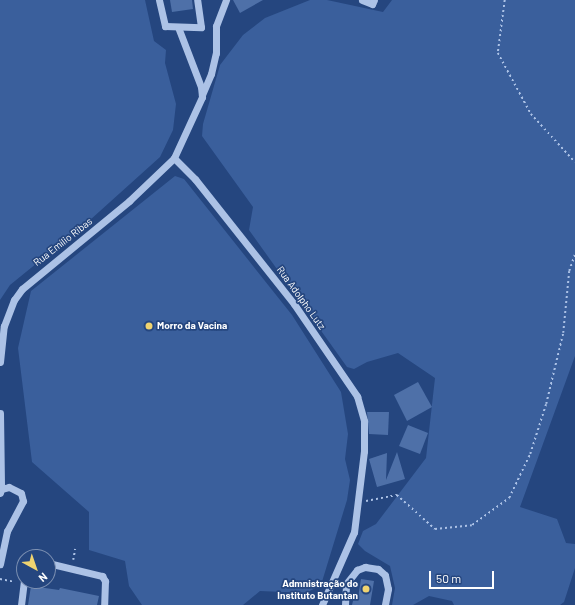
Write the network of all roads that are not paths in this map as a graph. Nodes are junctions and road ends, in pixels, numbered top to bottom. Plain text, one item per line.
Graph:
1 (159, 0) edge
2 (197, 0) edge
3 (226, 0) edge
4 (362, 0) edge
5 (374, 0) edge
6 (178, 27) junction
7 (202, 97) junction
8 (174, 158) junction
9 (0, 362) edge
10 (0, 413) edge
11 (0, 491) edge
12 (3, 531) edge
13 (0, 564) edge
14 (56, 565) edge
15 (23, 589) edge
16 (21, 605) edge
17 (104, 605) edge
18 (322, 605) edge
19 (345, 605) edge
20 (385, 605) edge

1 - 6 street
2 - 6 street
3 - 7 street
4 - 5 street
6 - 7 street
7 - 8 street
8 - 9 street, Rua Emílio Ribas
8 - 18 street, Rua Adolpho Lutz
10 - 11 street
11 - 12 street
12 - 13 street
14 - 17 street
15 - 16 street
19 - 20 street

